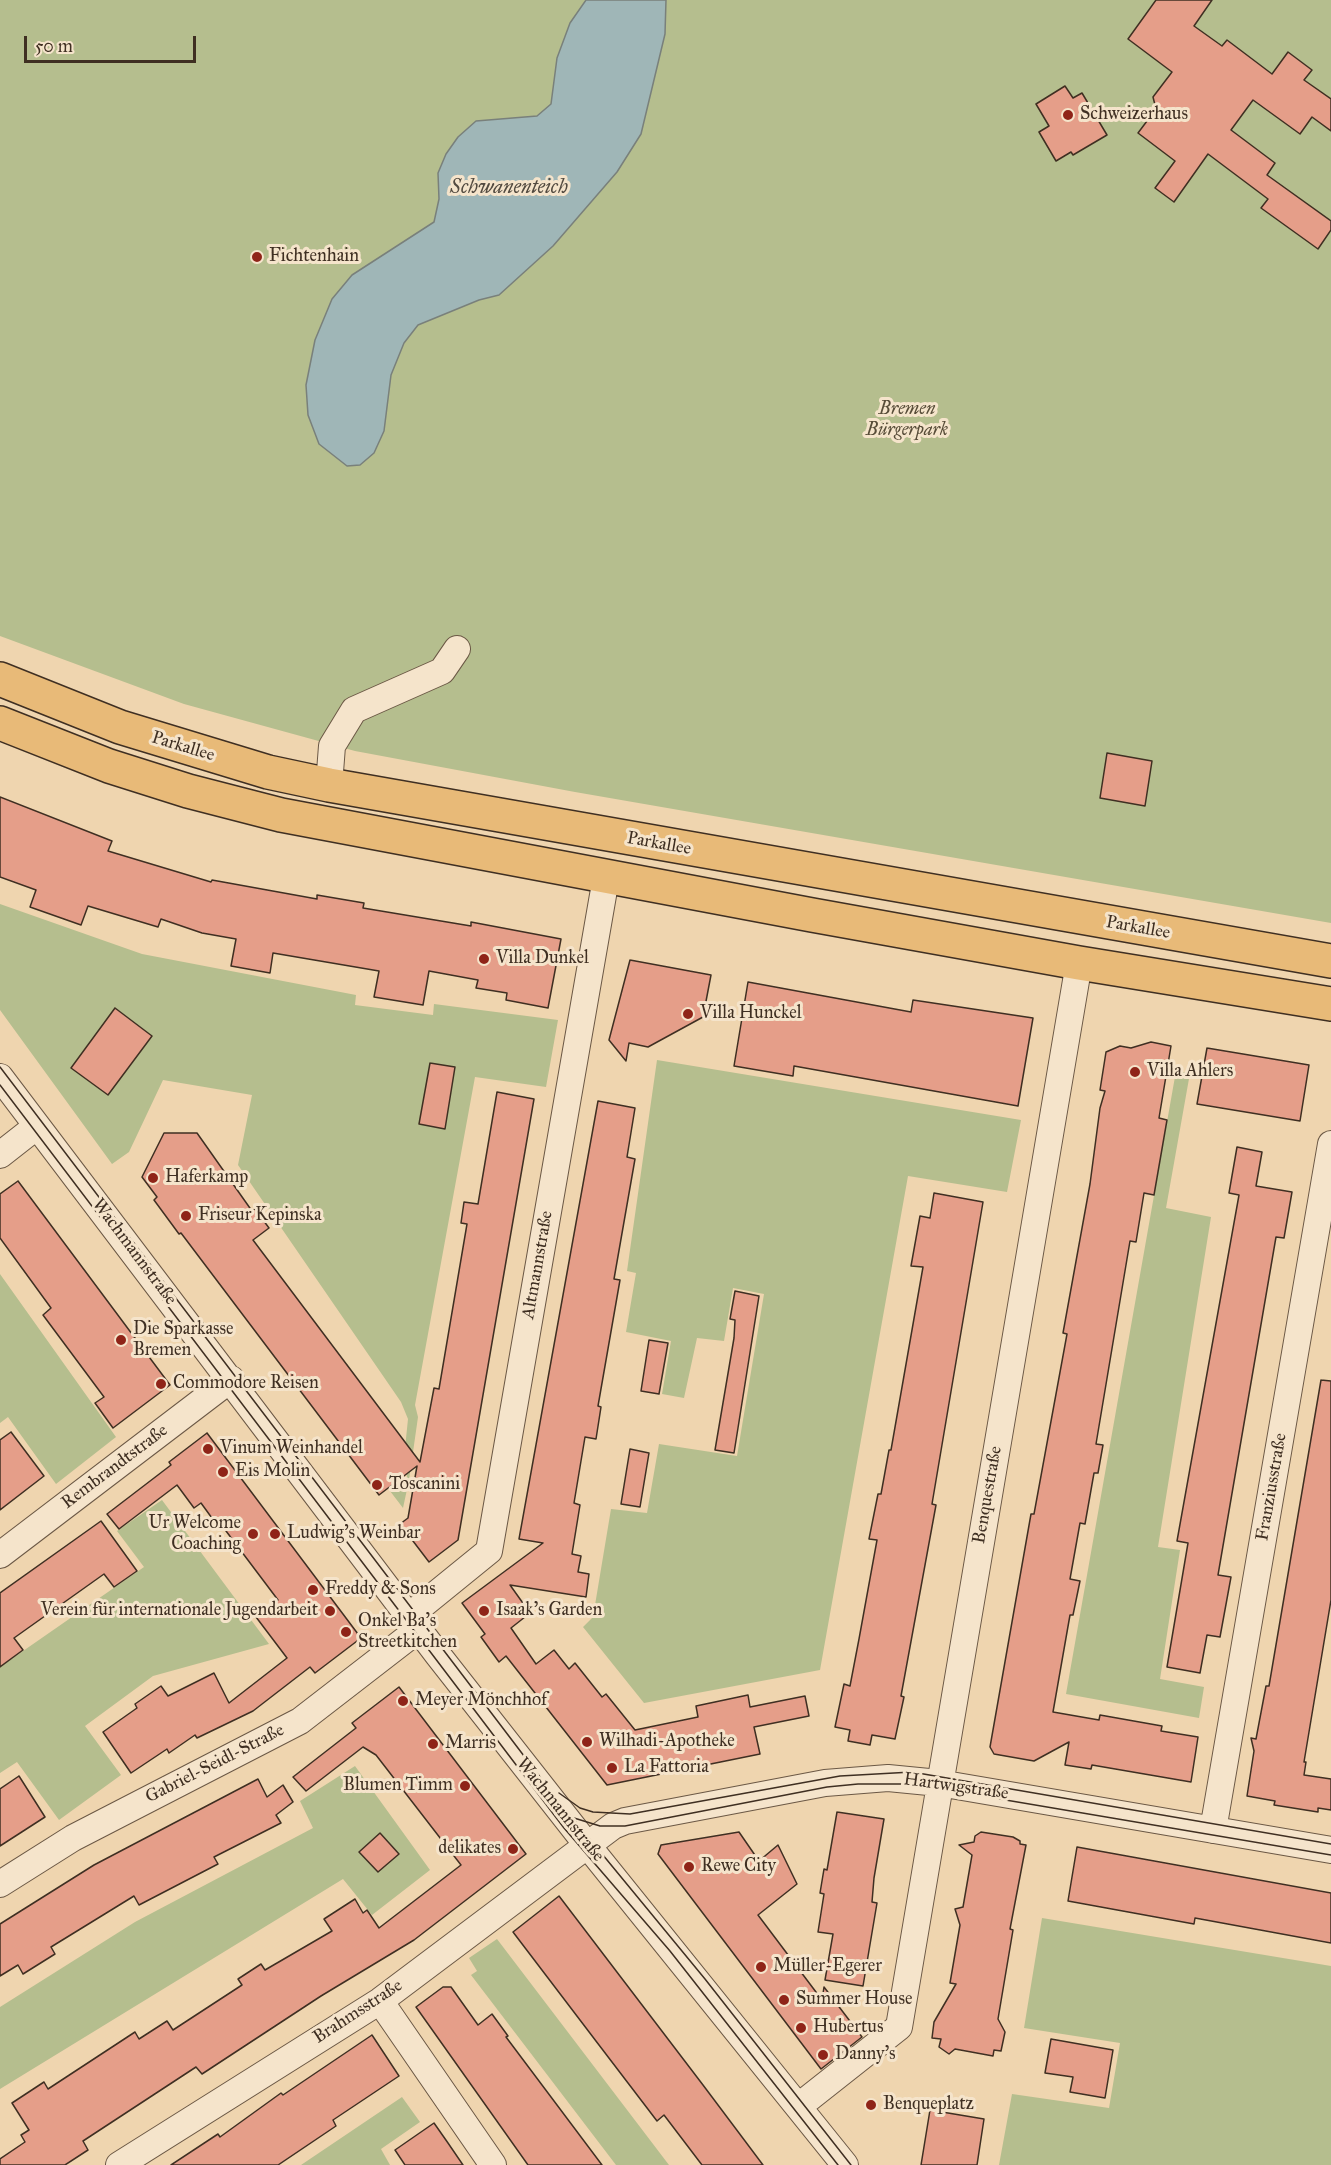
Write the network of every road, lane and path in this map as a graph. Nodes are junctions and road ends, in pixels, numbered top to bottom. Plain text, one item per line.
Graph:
1 (457, 650) dead end
2 (0, 679) edge
3 (0, 723) edge
4 (329, 785) junction
5 (606, 878) junction
6 (1331, 961) edge
7 (1079, 963) junction
8 (1331, 1004) edge
9 (0, 1077) edge
10 (37, 1126) junction
11 (1331, 1144) edge
12 (0, 1155) edge
13 (231, 1379) junction
14 (0, 1556) edge
15 (414, 1623) junction
16 (939, 1783) junction
17 (1213, 1830) junction
18 (588, 1846) junction
19 (1331, 1850) edge
20 (0, 1884) edge
21 (380, 2001) junction
22 (799, 2106) junction
23 (119, 2165) edge
24 (493, 2165) edge
25 (845, 2165) edge

1 - 4 street
2 - 4 main road, Parkallee
3 - 5 main road
4 - 6 main road, Parkallee
5 - 7 main road
5 - 15 street, Altmannstraße
7 - 8 main road
7 - 16 street, Benquestraße
9 - 10 street, Wachmannstraße
10 - 12 street
10 - 13 street, Wachmannstraße
11 - 17 street, Franziusstraße
13 - 14 street, Rembrandtstraße
13 - 15 street, Wachmannstraße
15 - 18 street, Wachmannstraße
15 - 20 street, Gabriel-Seidl-Straße
16 - 17 street, Hartwigstraße
16 - 18 street, Hartwigstraße
16 - 22 street, Benquestraße
17 - 19 street, Hartwigstraße
18 - 21 street, Brahmsstraße
18 - 22 street, Wachmannstraße
21 - 23 street, Brahmsstraße
21 - 24 street
22 - 25 street, Wachmannstraße

